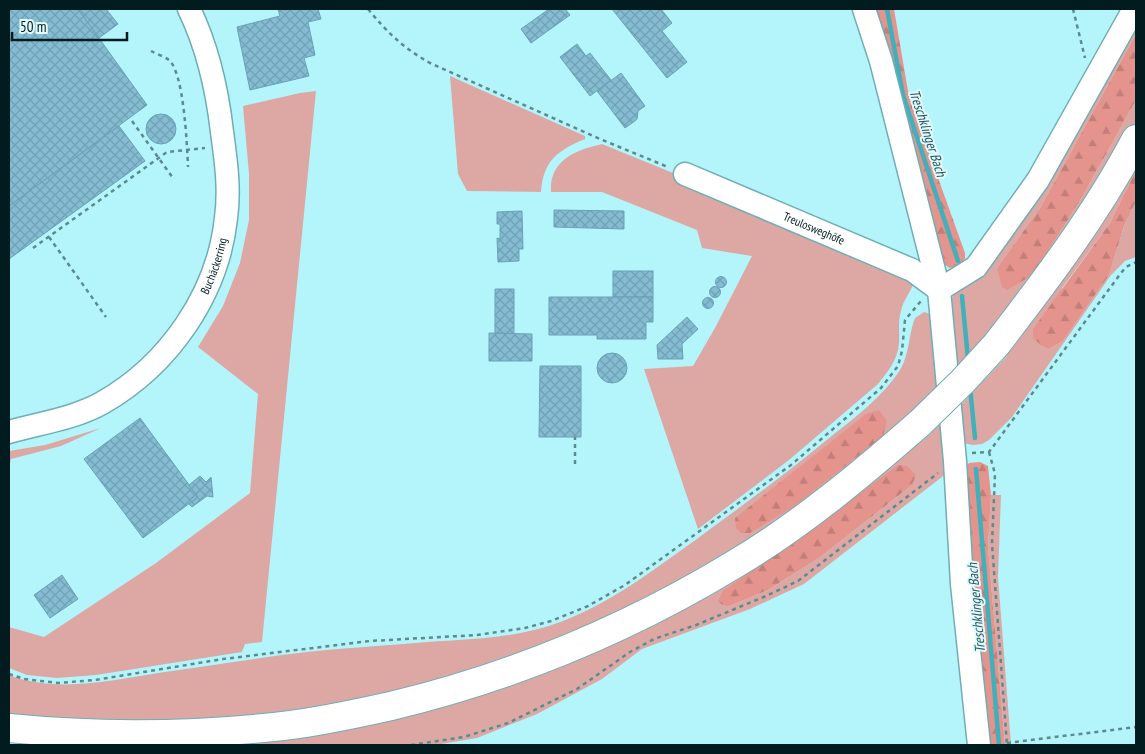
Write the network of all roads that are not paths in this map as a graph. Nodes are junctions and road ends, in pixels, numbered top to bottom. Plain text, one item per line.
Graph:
1 (189, 9) edge
2 (864, 9) edge
3 (1134, 9) edge
4 (1136, 139) edge
5 (685, 174) road end
6 (939, 290) junction
7 (13, 428) edge
8 (16, 728) edge
9 (979, 745) edge

1 - 7 street, Buchäckerring
2 - 6 street
3 - 6 street
4 - 8 main road, bridge
5 - 6 street, Treulosweghöfe
6 - 9 street

